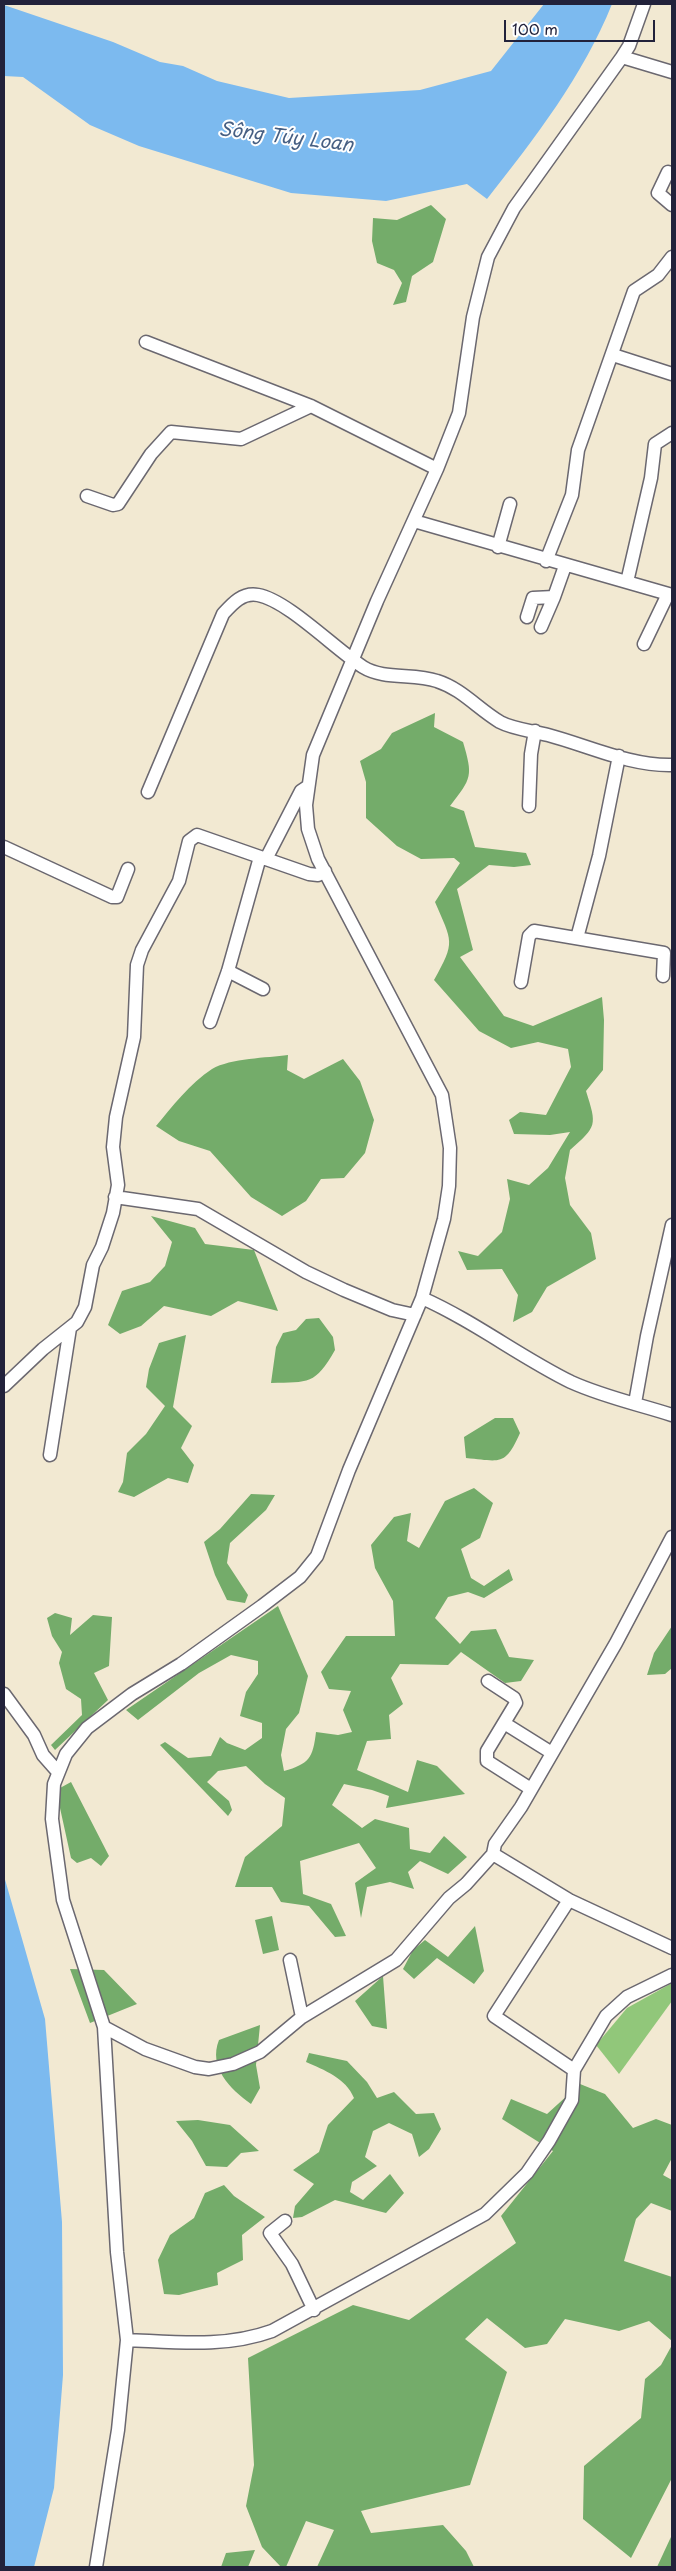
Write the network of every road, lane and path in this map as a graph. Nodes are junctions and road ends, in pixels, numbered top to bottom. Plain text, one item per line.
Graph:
1 (644, 4) edge
2 (622, 57) junction
3 (672, 72) edge
4 (668, 172) dead end
5 (672, 205) edge
6 (672, 257) edge
7 (146, 342) dead end
8 (613, 355) junction
9 (672, 374) edge
10 (311, 406) junction
11 (672, 433) edge
12 (437, 469) junction
13 (87, 496) dead end
14 (510, 504) dead end
15 (414, 520) junction
16 (498, 547) junction
17 (546, 560) junction
18 (565, 566) junction
19 (627, 582) junction
20 (670, 595) edge
21 (554, 597) junction
22 (526, 618) dead end
23 (541, 627) dead end
24 (644, 644) dead end
25 (354, 658) junction
26 (535, 731) junction
27 (619, 756) junction
28 (672, 765) edge
29 (307, 787) junction
30 (148, 792) dead end
31 (529, 806) dead end
32 (4, 847) edge
33 (263, 858) junction
34 (128, 869) dead end
35 (325, 871) junction
36 (577, 938) junction
37 (668, 953) edge
38 (228, 971) junction
39 (663, 976) dead end
40 (521, 982) dead end
41 (264, 989) dead end
42 (210, 1022) dead end
43 (115, 1197) junction
44 (672, 1225) edge
45 (422, 1298) junction
46 (415, 1315) junction
47 (70, 1328) junction
48 (4, 1386) edge
49 (635, 1403) junction
50 (672, 1415) edge
51 (50, 1455) dead end
52 (672, 1537) edge
53 (488, 1681) dead end
54 (4, 1694) edge
55 (504, 1723) junction
56 (552, 1753) junction
57 (58, 1772) junction
58 (531, 1789) junction
59 (493, 1854) junction
60 (569, 1900) junction
61 (672, 1948) edge
62 (290, 1960) dead end
63 (672, 1975) edge
64 (302, 2017) junction
65 (104, 2027) junction
66 (574, 2070) junction
67 (285, 2221) dead end
68 (314, 2310) junction
69 (127, 2340) junction
70 (96, 2567) edge

1 - 2 street
2 - 3 street
2 - 12 street
4 - 5 street
6 - 8 street
7 - 10 street
8 - 9 street
8 - 17 street
10 - 12 street
10 - 13 street
11 - 19 street
12 - 15 street
14 - 16 street
15 - 16 street
15 - 25 street
16 - 17 street
17 - 18 street
18 - 19 street
18 - 21 street
19 - 20 street
20 - 24 street
21 - 22 street
21 - 23 street
25 - 26 street
25 - 29 street
25 - 30 street
26 - 27 street
26 - 31 street
27 - 28 street
27 - 36 street
29 - 33 street
29 - 35 street
32 - 34 street
33 - 35 street
33 - 38 street
33 - 43 street
35 - 45 street
36 - 37 street
36 - 40 street
37 - 39 street
38 - 41 street
38 - 42 street
43 - 46 street
43 - 47 street
44 - 49 street
45 - 46 street
45 - 49 street
46 - 57 street
47 - 48 street
47 - 51 street
49 - 50 street
52 - 56 street
53 - 55 street
54 - 57 street
55 - 56 street
55 - 58 street
56 - 58 street
57 - 65 street
58 - 59 street
59 - 60 street
59 - 64 street
60 - 61 street
60 - 66 street
62 - 64 street
63 - 66 street
64 - 65 street
65 - 69 street
66 - 68 street
67 - 68 street
68 - 69 street
69 - 70 street

